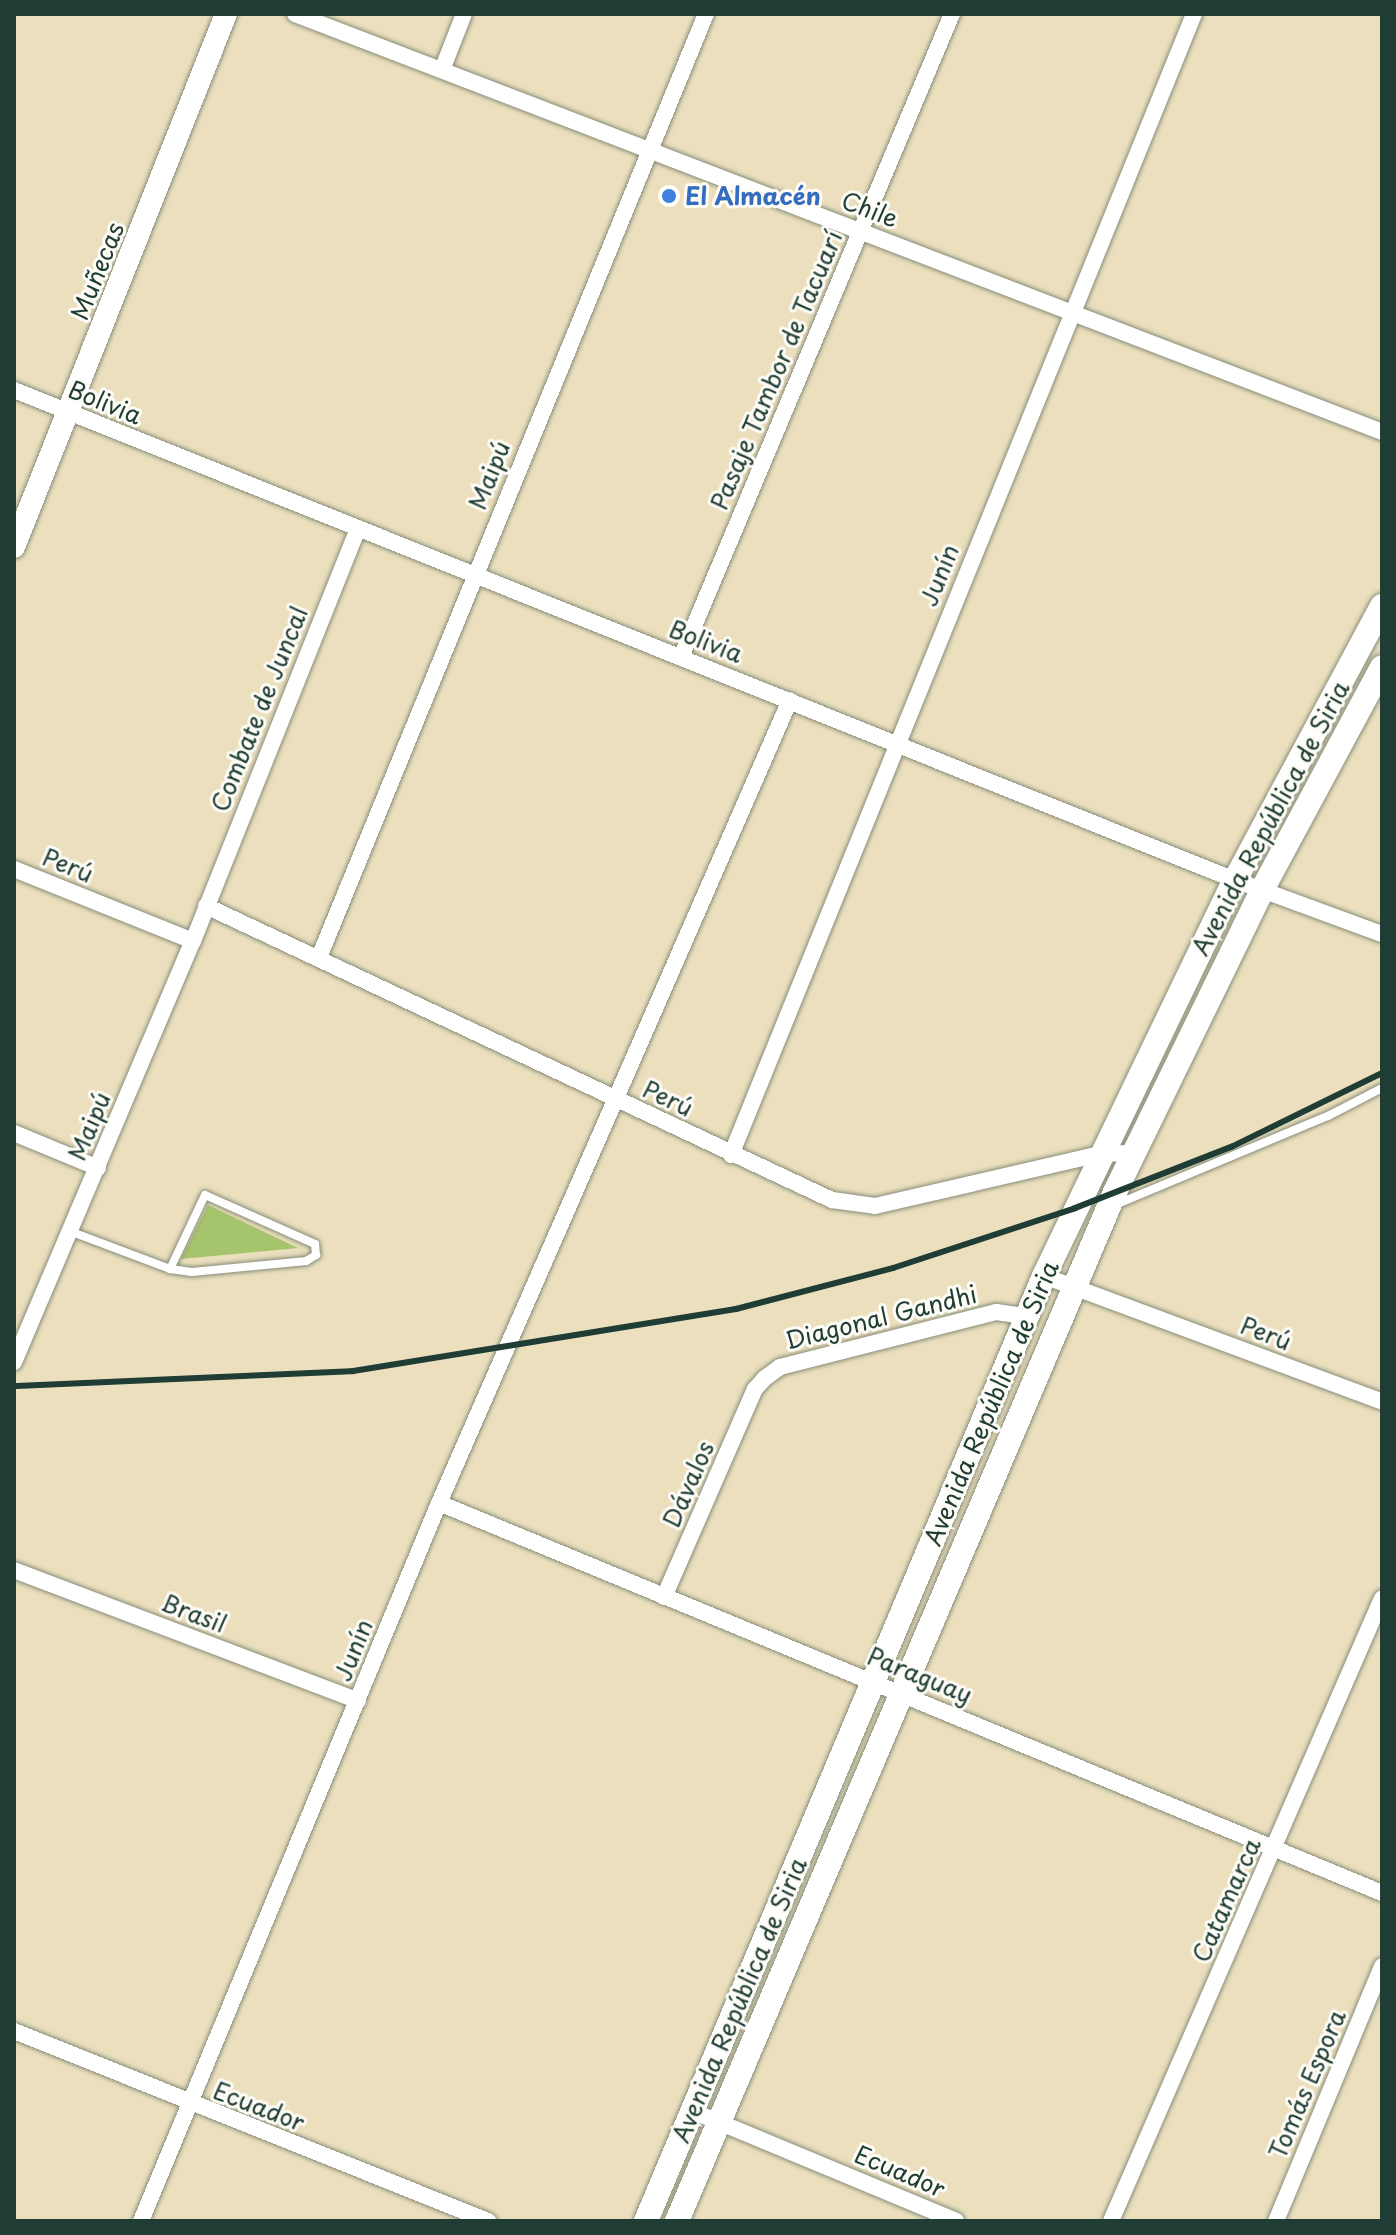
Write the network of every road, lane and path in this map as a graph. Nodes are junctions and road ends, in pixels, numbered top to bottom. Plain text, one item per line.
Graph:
1 (226, 14) edge
2 (295, 14) edge
3 (464, 14) edge
4 (706, 14) edge
5 (952, 14) edge
6 (1194, 14) edge
7 (442, 70) junction
8 (650, 147) junction
9 (860, 232) junction
10 (1071, 312) junction
11 (14, 390) edge
12 (69, 413) junction
13 (1382, 432) edge
14 (357, 530) junction
15 (14, 547) edge
16 (473, 576) junction
17 (1382, 606) edge
18 (681, 657) junction
19 (1382, 667) edge
20 (790, 700) junction
21 (897, 743) junction
22 (14, 869) edge
23 (1235, 880) junction
24 (1262, 890) junction
25 (206, 906) junction
26 (1382, 934) edge
27 (193, 941) junction
28 (320, 955) junction
29 (1382, 1088) edge
30 (617, 1100) junction
31 (14, 1133) edge
32 (1134, 1153) junction
33 (1101, 1154) junction
34 (731, 1155) junction
35 (98, 1168) junction
36 (1111, 1207) junction
37 (72, 1232) junction
38 (170, 1269) junction
39 (1044, 1276) junction
40 (1076, 1286) junction
41 (1026, 1316) junction
42 (14, 1362) edge
43 (755, 1389) joint
44 (1382, 1402) edge
45 (439, 1503) junction
46 (14, 1570) edge
47 (664, 1597) junction
48 (1382, 1598) edge
49 (874, 1682) junction
50 (903, 1693) junction
51 (358, 1701) junction
52 (1274, 1849) junction
53 (1382, 1893) edge
54 (1382, 1966) edge
55 (14, 2031) edge
56 (186, 2104) junction
57 (692, 2111) junction
58 (720, 2122) junction
59 (141, 2221) edge
60 (488, 2221) edge
61 (646, 2221) edge
62 (677, 2221) edge
63 (956, 2221) edge
64 (1111, 2221) edge
65 (1276, 2221) edge

1 - 12 street, Muñecas
2 - 7 street, Chile
3 - 7 street
4 - 8 street, Maipú
5 - 9 street, Pasaje Tambor de Tacuarí
6 - 10 street, Junín
7 - 8 street, Chile
8 - 9 street, Chile
8 - 16 street, Maipú
9 - 10 street, Chile
9 - 18 street, Pasaje Tambor de Tacuarí
10 - 13 street, Chile
10 - 21 street, Junín
11 - 12 street, Bolivia
12 - 14 street, Bolivia
12 - 15 street, Muñecas
14 - 16 street, Bolivia
14 - 25 street, Combate de Juncal
16 - 18 street, Bolivia
16 - 28 street, Maipú
17 - 23 main road, Avenida República de Siria
18 - 20 street, Bolivia
19 - 24 main road, Avenida República de Siria
20 - 21 street, Bolivia
20 - 30 street
21 - 23 street, Bolivia
21 - 34 street, Junín
22 - 27 street, Perú
23 - 24 street, Bolivia
23 - 33 main road, Avenida República de Siria
24 - 26 street, Bolivia
24 - 32 main road, Avenida República de Siria
25 - 27 street, Maipú
25 - 28 street, Perú
27 - 35 street, Maipú
28 - 30 street, Perú
29 - 36 lane
30 - 34 street, Perú
30 - 45 street, Junín
31 - 35 street
32 - 33 street, Perú
32 - 36 main road, Avenida República de Siria
33 - 34 street, Perú
33 - 39 main road, Avenida República de Siria
35 - 37 street, Maipú
36 - 40 main road, Avenida República de Siria
37 - 38 lane
37 - 42 street, Maipú
38 - 38 lane
39 - 40 street, Perú
39 - 41 main road, Avenida República de Siria
40 - 44 street, Perú
40 - 50 main road, Avenida República de Siria
41 - 43 street, Diagonal Gandhi
41 - 49 main road, Avenida República de Siria
43 - 47 street, Dávalos
45 - 47 street, Paraguay
45 - 51 street, Junín
46 - 51 street, Brasil
47 - 49 street, Paraguay
48 - 52 street, Catamarca
49 - 50 street, Paraguay
49 - 57 main road, Avenida República de Siria
50 - 52 street, Paraguay
50 - 58 main road, Avenida República de Siria
51 - 56 street, Junín
52 - 53 street, Paraguay
52 - 64 street, Catamarca
54 - 65 street, Tomás Espora
55 - 56 street, Ecuador
56 - 59 street, Junín
56 - 60 street, Ecuador
57 - 58 street, Ecuador
57 - 61 main road, Avenida República de Siria
58 - 62 main road, Avenida República de Siria
58 - 63 street, Ecuador

